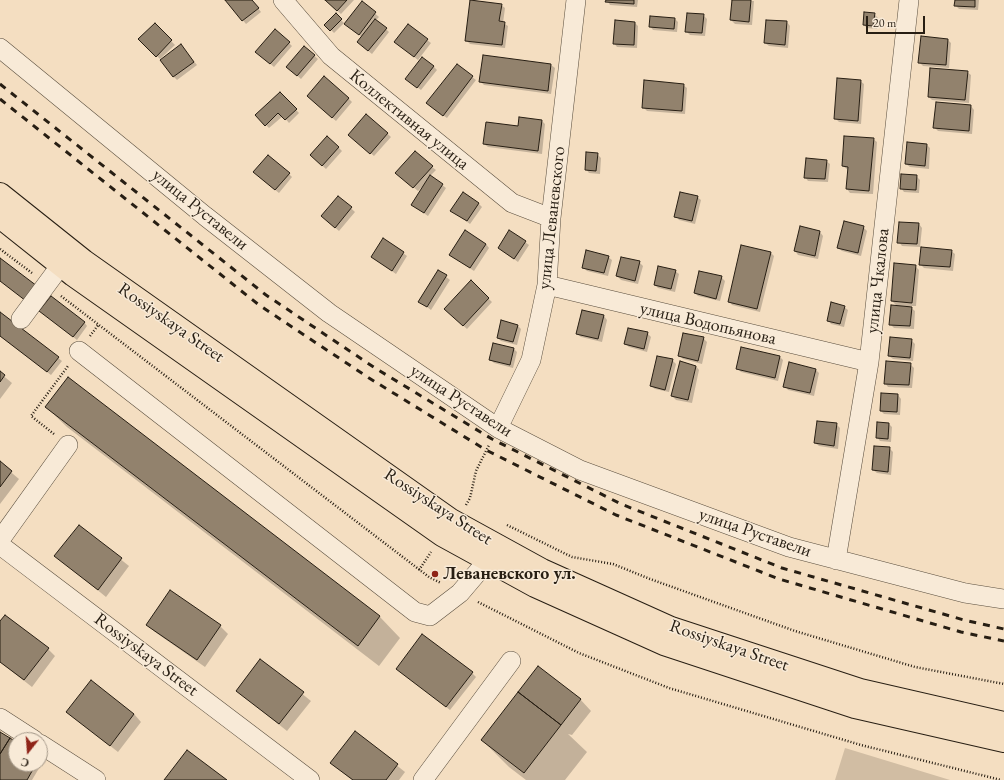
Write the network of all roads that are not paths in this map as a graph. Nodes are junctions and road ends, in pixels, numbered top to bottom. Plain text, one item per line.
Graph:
1 (283, 0) edge
2 (576, 0) edge
3 (909, 0) edge
4 (0, 48) edge
5 (0, 194) edge
6 (0, 216) edge
7 (551, 218) junction
8 (61, 265) junction
9 (547, 285) junction
10 (20, 320) dead end
11 (78, 351) road end
12 (869, 362) junction
13 (498, 428) junction
14 (68, 445) road end
15 (0, 540) edge
16 (0, 545) edge
17 (488, 560) junction
18 (836, 560) junction
19 (1004, 599) edge
20 (511, 661) dead end
21 (0, 718) edge
22 (1004, 723) edge
23 (22, 732) edge
24 (1004, 741) edge
25 (48, 749) edge
26 (96, 780) edge
27 (310, 780) edge
28 (423, 780) edge

1 - 7 street, Коллективная улица
2 - 7 street, улица Леваневского
3 - 12 street, улица Чкалова
4 - 13 street, улица Руставели
5 - 22 main road, Rossiyskaya Street
6 - 8 main road, Rossiyskaya Street
7 - 9 street, улица Леваневского
8 - 10 street
8 - 17 main road, Rossiyskaya Street
9 - 12 street, улица Водопьянова
9 - 13 street, улица Леваневского
11 - 17 street
12 - 18 street, улица Чкалова
13 - 18 street, улица Руставели
14 - 15 street
16 - 27 street, Rossiyskaya Street
17 - 24 main road, Rossiyskaya Street
18 - 19 street, улица Руставели
20 - 28 street
21 - 23 street
25 - 26 street

